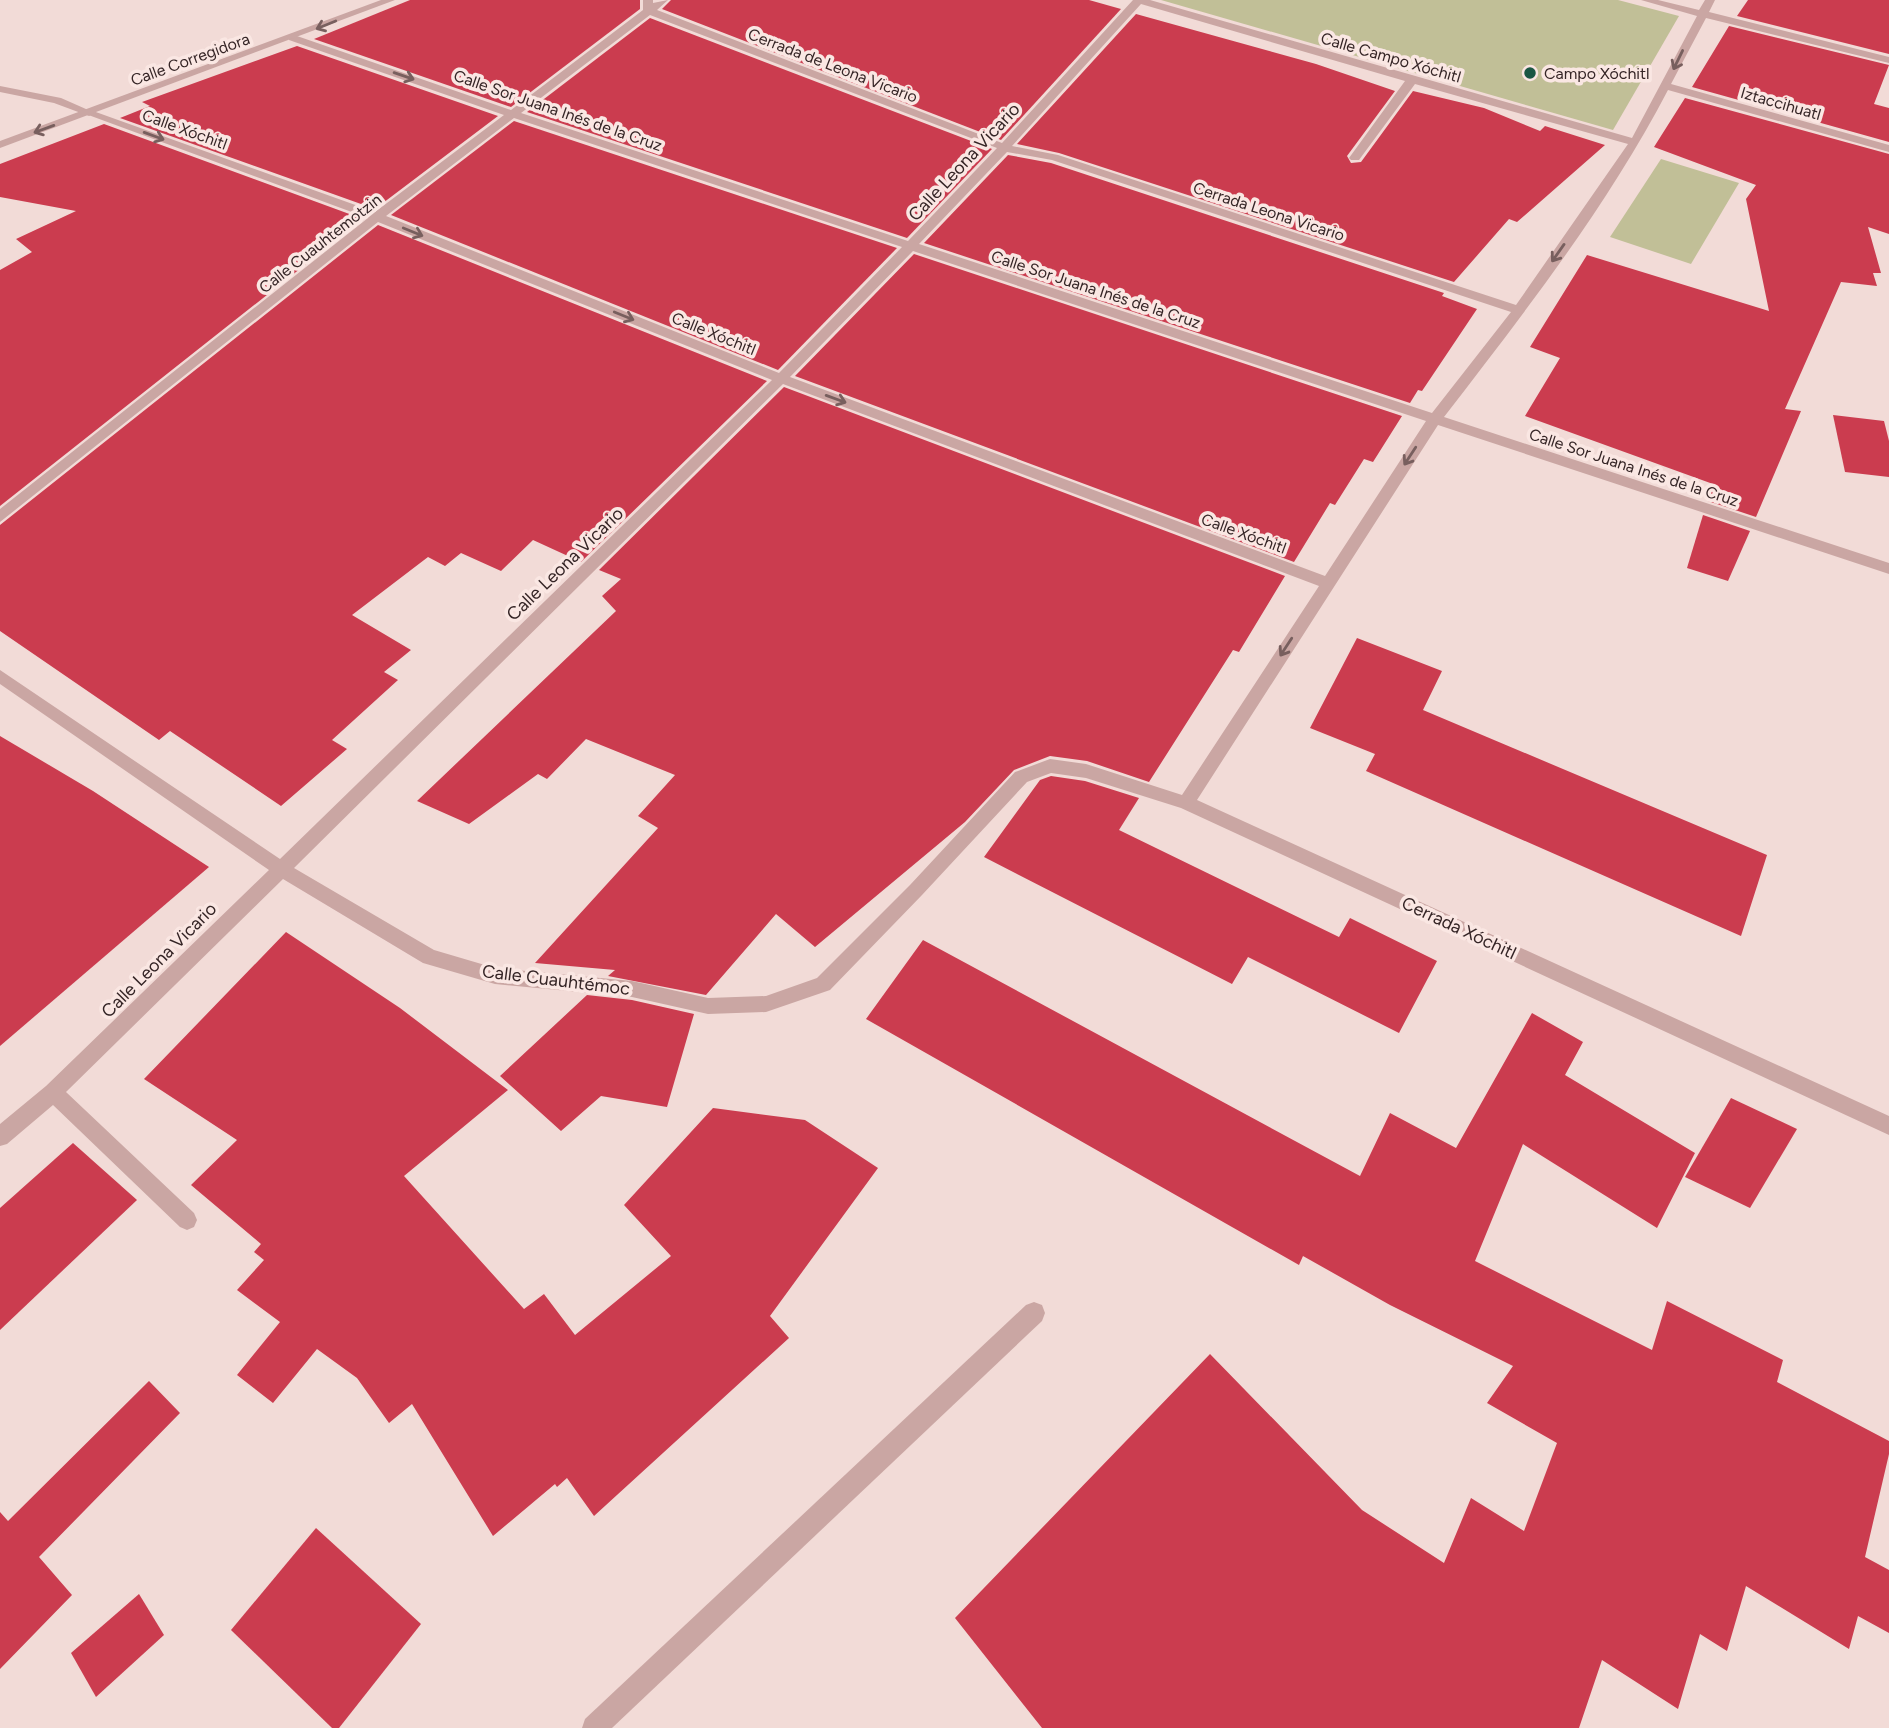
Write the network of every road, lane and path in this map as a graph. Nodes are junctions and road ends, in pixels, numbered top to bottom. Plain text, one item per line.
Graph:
1 (390, 0) edge
2 (663, 0) edge
3 (1139, 0) edge
4 (1646, 0) edge
5 (1710, 0) edge
6 (648, 5) edge
7 (1701, 15) junction
8 (293, 38) junction
9 (1889, 60) edge
10 (1412, 80) junction
11 (1665, 86) junction
12 (0, 89) edge
13 (89, 113) junction
14 (515, 114) junction
15 (1636, 142) junction
16 (0, 145) edge
17 (1006, 148) junction
18 (1889, 149) edge
19 (1355, 158) dead end
20 (377, 218) junction
21 (912, 246) junction
22 (1519, 310) junction
23 (782, 379) junction
24 (1434, 419) junction
25 (0, 517) edge
26 (1889, 569) edge
27 (1327, 583) junction
28 (0, 676) edge
29 (1021, 777) joint
30 (1186, 803) junction
31 (280, 868) junction
32 (53, 1092) junction
33 (1889, 1126) edge
34 (0, 1137) edge
35 (187, 1220) dead end
36 (1034, 1313) dead end
37 (594, 1728) edge

1 -> 8 street, Calle Corregidora
2 - 6 street, Calle Cuauhtemotzin
3 - 10 street, Calle Campo Xóchitl
3 - 17 street, Calle Leona Vicario
4 - 7 street
5 - 7 street
6 - 14 street, Calle Cuauhtemotzin
6 - 17 street, Cerrada de Leona Vicario
7 - 9 street
7 -> 11 street
8 - 13 street, Calle Corregidora
8 -> 14 street, Calle Sor Juana Inés de la Cruz
10 - 15 street, Calle Campo Xóchitl
10 - 19 street
11 - 15 street
11 - 18 street, Iztaccihuatl
12 - 13 street, Calle Xóchitl
13 -> 16 street, Calle Corregidora
13 -> 20 street, Calle Xóchitl
14 - 20 street, Calle Cuauhtemotzin
14 - 21 street, Calle Sor Juana Inés de la Cruz
15 -> 22 street
17 - 21 street, Calle Leona Vicario
17 - 22 street, Cerrada Leona Vicario
20 -> 23 street, Calle Xóchitl
20 - 25 street, Calle Cuauhtemotzin
21 - 23 street, Calle Leona Vicario
21 - 24 street, Calle Sor Juana Inés de la Cruz
22 - 24 street
23 -> 27 street, Calle Xóchitl
23 - 31 street, Calle Leona Vicario
24 - 26 street, Calle Sor Juana Inés de la Cruz
24 -> 27 street
27 -> 30 street
28 - 31 street, Calle Cuauhtémoc
29 - 30 street, Cerrada Xóchitl
29 - 31 street, Calle Cuauhtémoc
30 - 33 street, Cerrada Xóchitl
31 - 32 street, Calle Leona Vicario
32 - 34 street, Calle Leona Vicario
32 - 35 street
36 - 37 street

